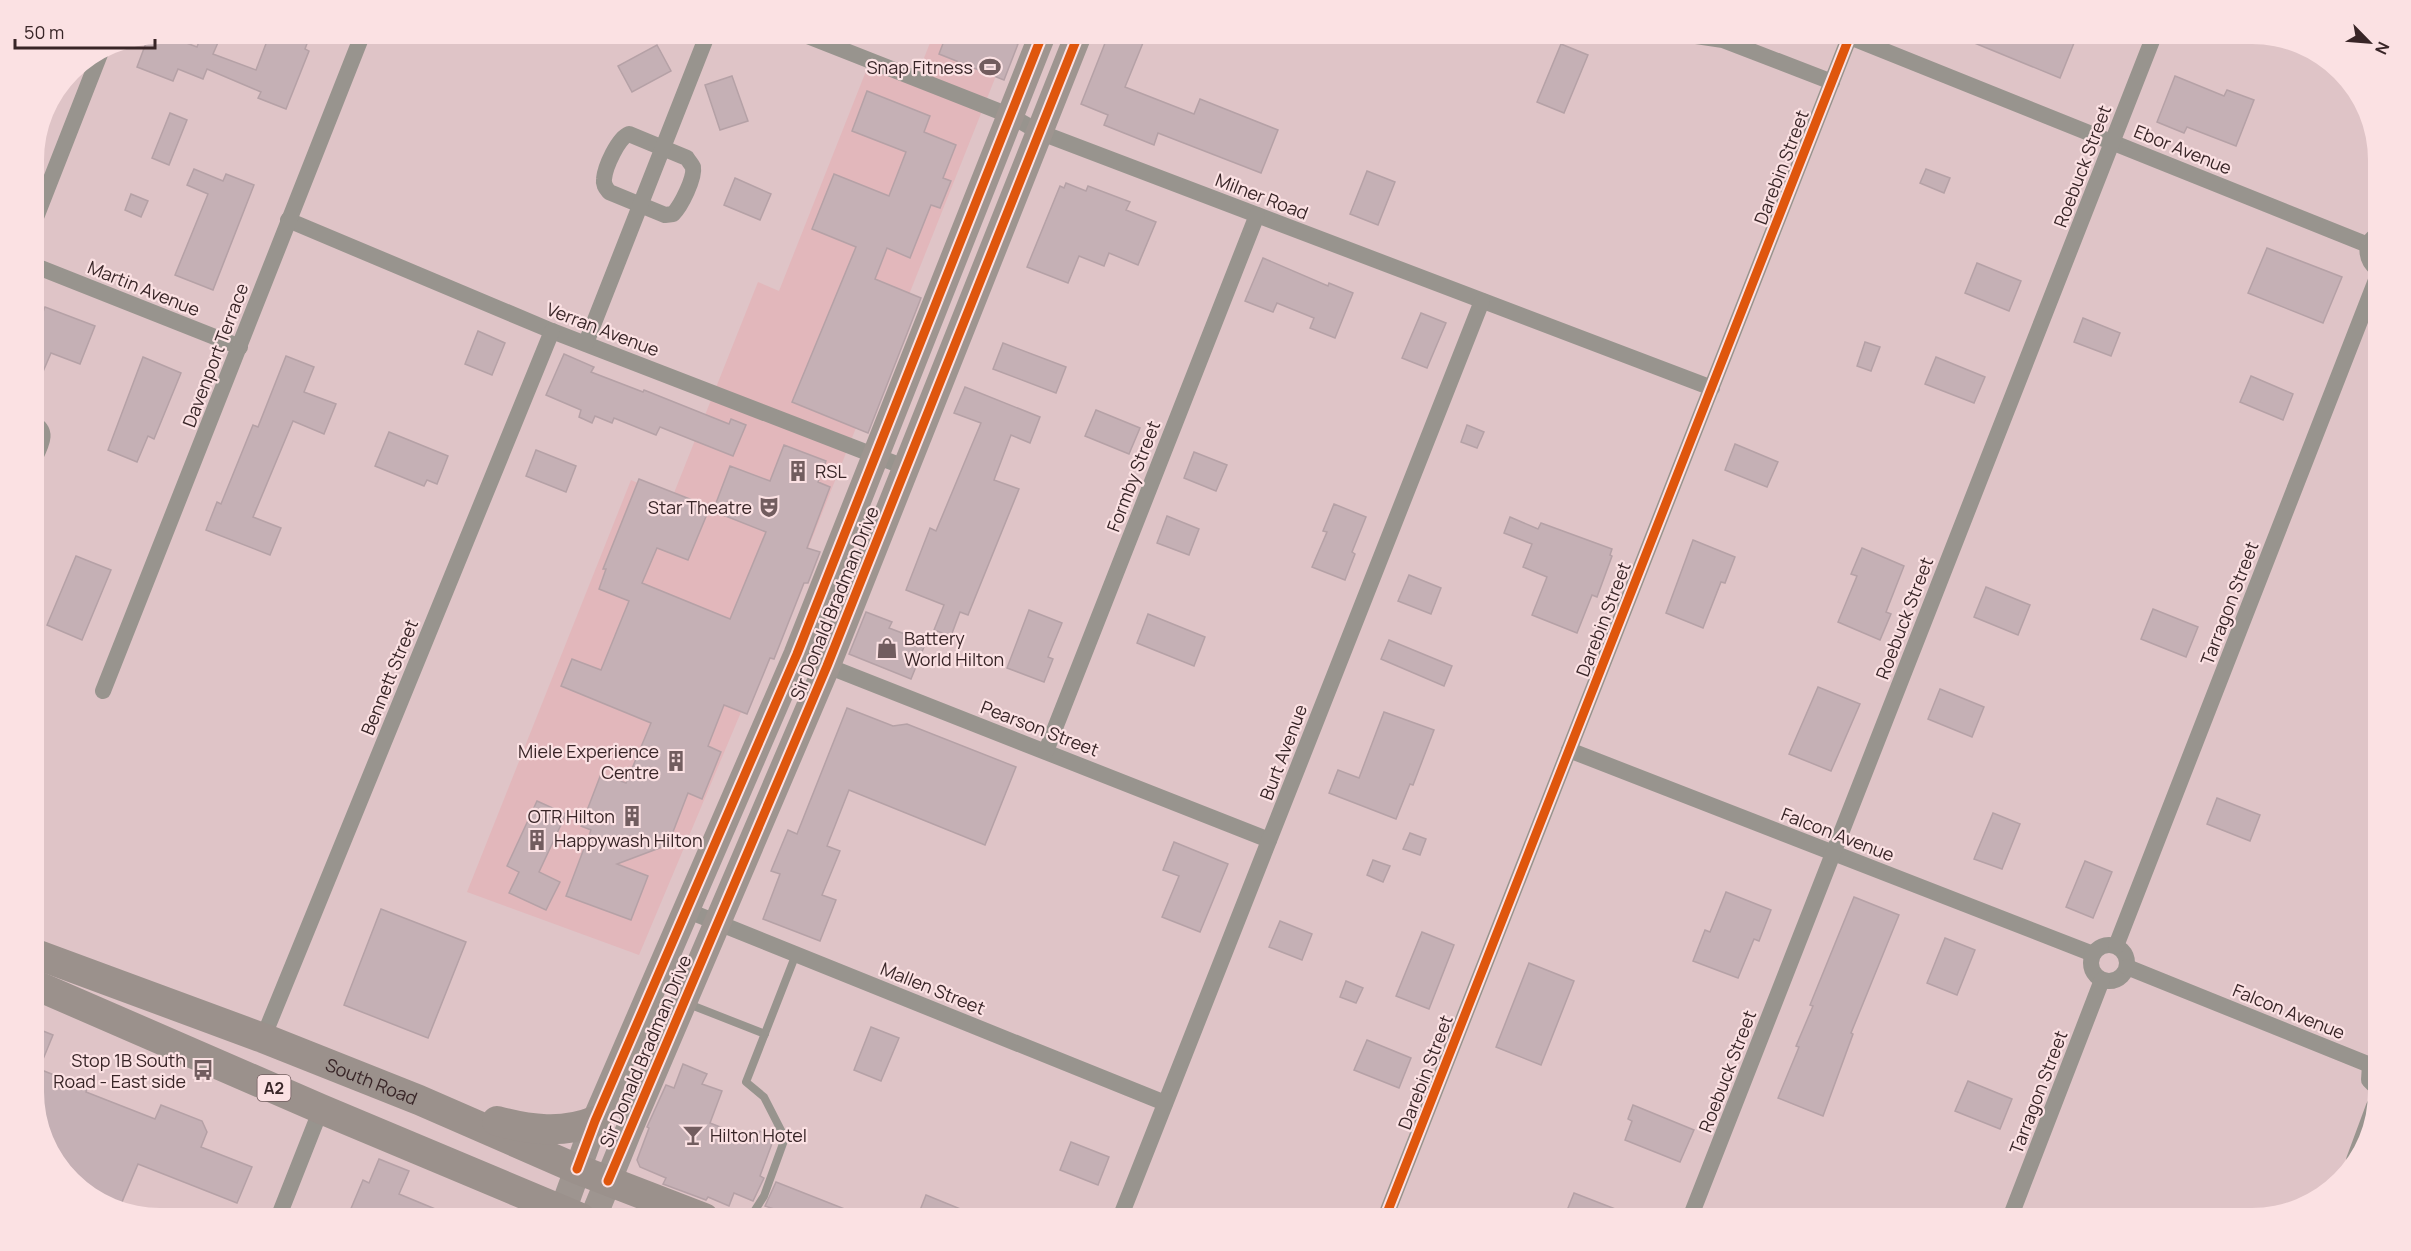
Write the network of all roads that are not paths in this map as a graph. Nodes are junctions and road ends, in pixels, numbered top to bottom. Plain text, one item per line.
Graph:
1 (359, 44) edge
2 (704, 44) edge
3 (829, 44) edge
4 (1039, 44) edge
5 (1075, 44) edge
6 (1733, 44) edge
7 (1847, 44) edge
8 (1873, 44) edge
9 (2151, 44) edge
10 (97, 62) edge
11 (1832, 82) junction
12 (1011, 116) junction
13 (1039, 132) junction
14 (2112, 142) junction
15 (664, 147) junction
16 (44, 197) edge
17 (640, 204) junction
18 (1257, 215) junction
19 (288, 220) junction
20 (2367, 237) edge
21 (44, 269) edge
22 (2367, 300) edge
23 (1482, 301) junction
24 (552, 331) junction
25 (586, 343) junction
26 (240, 347) junction
27 (1712, 388) junction
28 (44, 424) edge
29 (44, 444) edge
30 (877, 455) junction
31 (906, 468) junction
32 (797, 654) junction
33 (827, 666) junction
34 (104, 691) dead end
35 (1569, 750) junction
36 (1046, 751) junction
37 (1269, 840) junction
38 (1833, 852) junction
39 (686, 910) junction
40 (717, 923) junction
41 (2116, 946) junction
42 (796, 954) junction
43 (2093, 954) junction
44 (44, 957) edge
45 (2127, 967) junction
46 (2102, 980) junction
47 (44, 989) edge
48 (683, 1002) junction
49 (765, 1034) junction
50 (263, 1038) junction
51 (2368, 1059) edge
52 (419, 1100) junction
53 (1165, 1103) junction
54 (321, 1109) junction
55 (595, 1121) junction
56 (577, 1168) junction
57 (608, 1181) junction
58 (517, 1205) edge
59 (282, 1208) edge
60 (532, 1208) edge
61 (569, 1208) edge
62 (598, 1208) edge
63 (678, 1208) edge
64 (756, 1208) edge
65 (1124, 1208) edge
66 (1389, 1208) edge
67 (1694, 1208) edge
68 (2014, 1208) edge

1 - 19 street, Davenport Terrace
2 - 15 street
3 - 12 street, Milner Road
4 - 12 main road, Sir Donald Bradman Drive
5 - 13 main road, Sir Donald Bradman Drive
6 - 11 street
7 - 11 street, Darebin Street
8 - 14 street, Ebor Avenue
9 - 14 street, Roebuck Street
10 - 16 street
11 - 27 street, Darebin Street
12 - 13 street, Milner Road
12 - 30 main road, Sir Donald Bradman Drive
13 - 18 street, Milner Road
13 - 31 main road, Sir Donald Bradman Drive
14 - 20 street, Ebor Avenue
14 - 38 street, Roebuck Street
15 - 17 street
15 - 17 street
15 - 17 street
17 - 25 street
18 - 23 street, Milner Road
18 - 36 street, Formby Street
19 - 24 street, Verran Avenue
19 - 26 street, Davenport Terrace
21 - 26 street, Martin Avenue
22 - 41 street, Tarragon Street
23 - 27 street, Milner Road
23 - 37 street, Burt Avenue
24 - 25 street, Verran Avenue
24 - 50 street, Bennett Street
25 - 30 street, Verran Avenue
26 - 34 street, Davenport Terrace
27 - 35 street, Darebin Street
28 - 29 lane
30 - 31 street, Verran Avenue
30 - 32 main road, Sir Donald Bradman Drive
31 - 33 main road, Sir Donald Bradman Drive
32 - 33 street, Pearson Street
32 - 39 main road, Sir Donald Bradman Drive
33 - 36 street, Pearson Street
33 - 40 main road, Sir Donald Bradman Drive
35 - 38 street, Falcon Avenue
35 - 66 street, Darebin Street
36 - 37 street, Pearson Street
37 - 53 street, Burt Avenue
38 - 43 street, Falcon Avenue
38 - 67 street, Roebuck Street
39 - 40 street, Mallen Street
39 - 55 main road, Sir Donald Bradman Drive
40 - 42 street, Mallen Street
40 - 48 main road, Sir Donald Bradman Drive
41 - 43 street
41 - 45 street
42 - 49 lane
42 - 53 street, Mallen Street
43 - 46 street
44 - 50 highway, South Road / A2
45 - 46 street
45 - 51 street, Falcon Avenue
46 - 68 street, Tarragon Street
47 - 54 highway, A2
48 - 49 lane
48 - 57 main road, Sir Donald Bradman Drive
49 - 64 lane
50 - 52 highway, South Road / A2
52 - 55 highway
52 - 56 highway, South Road / A2
53 - 65 street, Burt Avenue
54 - 58 highway, A2
54 - 59 street
55 - 56 main road, Sir Donald Bradman Drive
56 - 57 highway, South Road / A2
56 - 61 main road, Sir Donald Bradman Drive
57 - 62 main road, Sir Donald Bradman Drive
57 - 63 highway, South Road / A2
58 - 60 highway, A2

